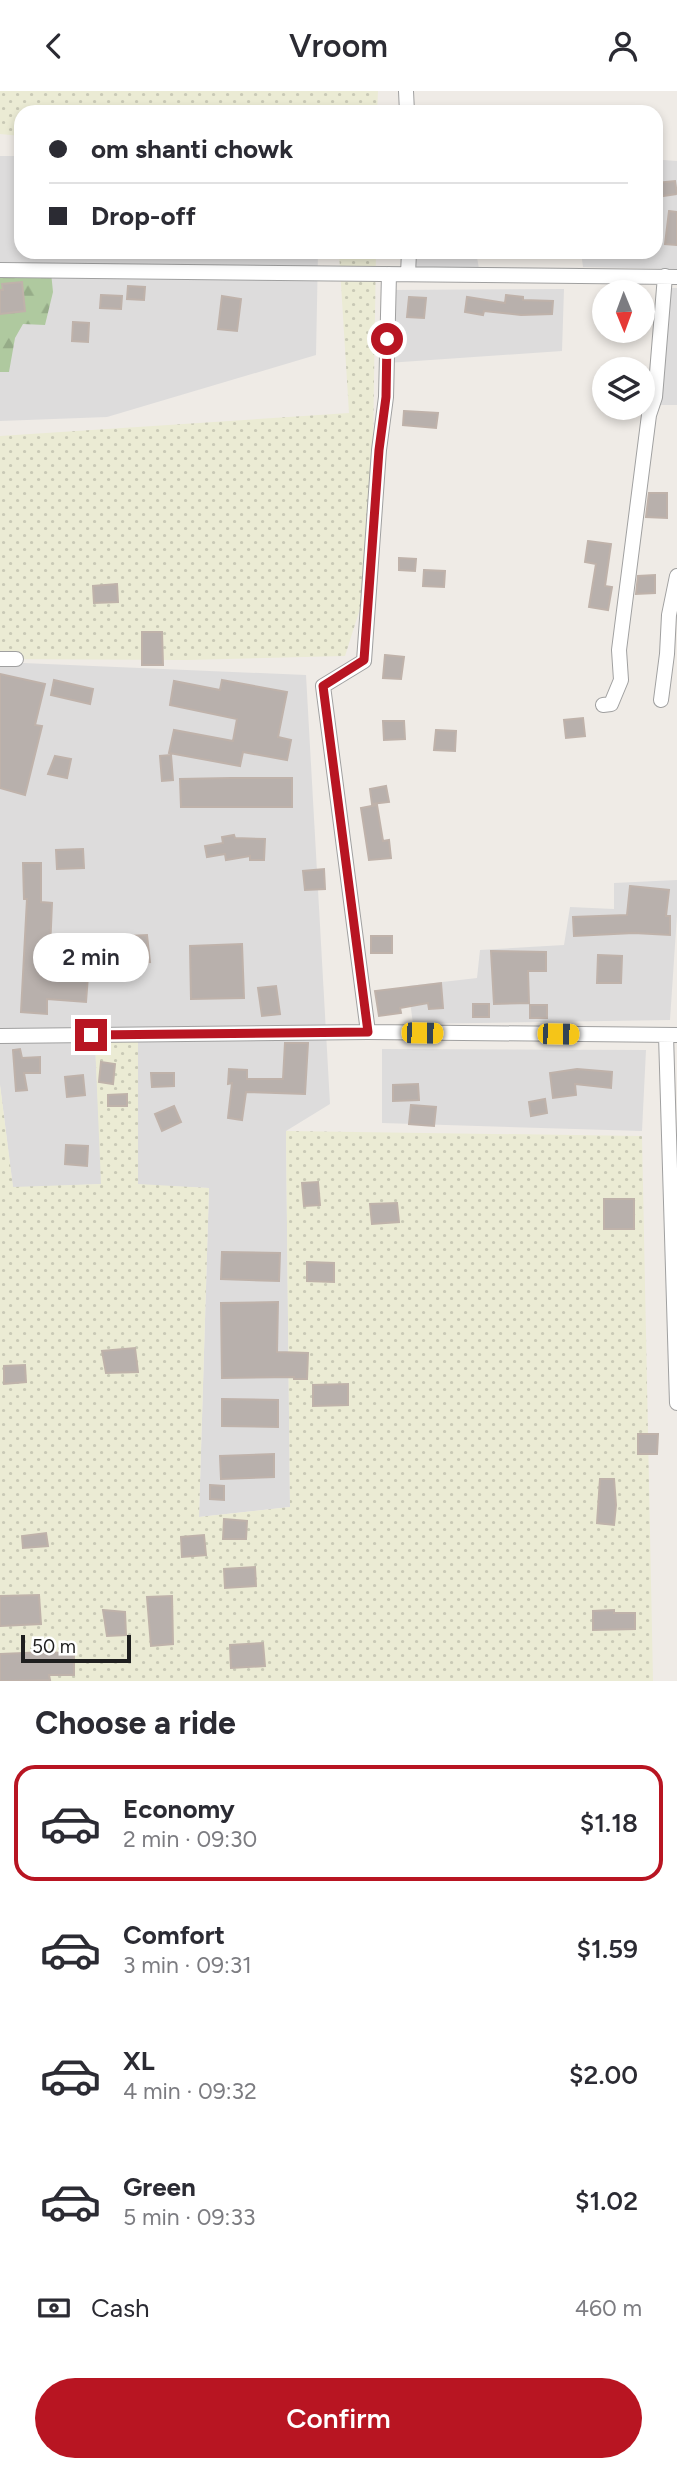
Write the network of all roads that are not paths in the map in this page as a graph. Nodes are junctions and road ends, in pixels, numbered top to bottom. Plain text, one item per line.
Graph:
1 (408, 259) edge
2 (0, 269) edge
3 (389, 274) junction
4 (408, 274) junction
5 (671, 277) edge
6 (677, 576) edge
7 (0, 659) edge
8 (16, 659) dead end
9 (661, 701) dead end
10 (603, 705) dead end
11 (368, 1032) junction
12 (672, 1035) edge
13 (0, 1036) edge
14 (677, 1403) edge

1 - 4 street
2 - 3 street
3 - 4 street
3 - 11 street
4 - 5 street
5 - 10 street
6 - 9 street
7 - 8 street
11 - 12 street
11 - 13 street
12 - 14 street

